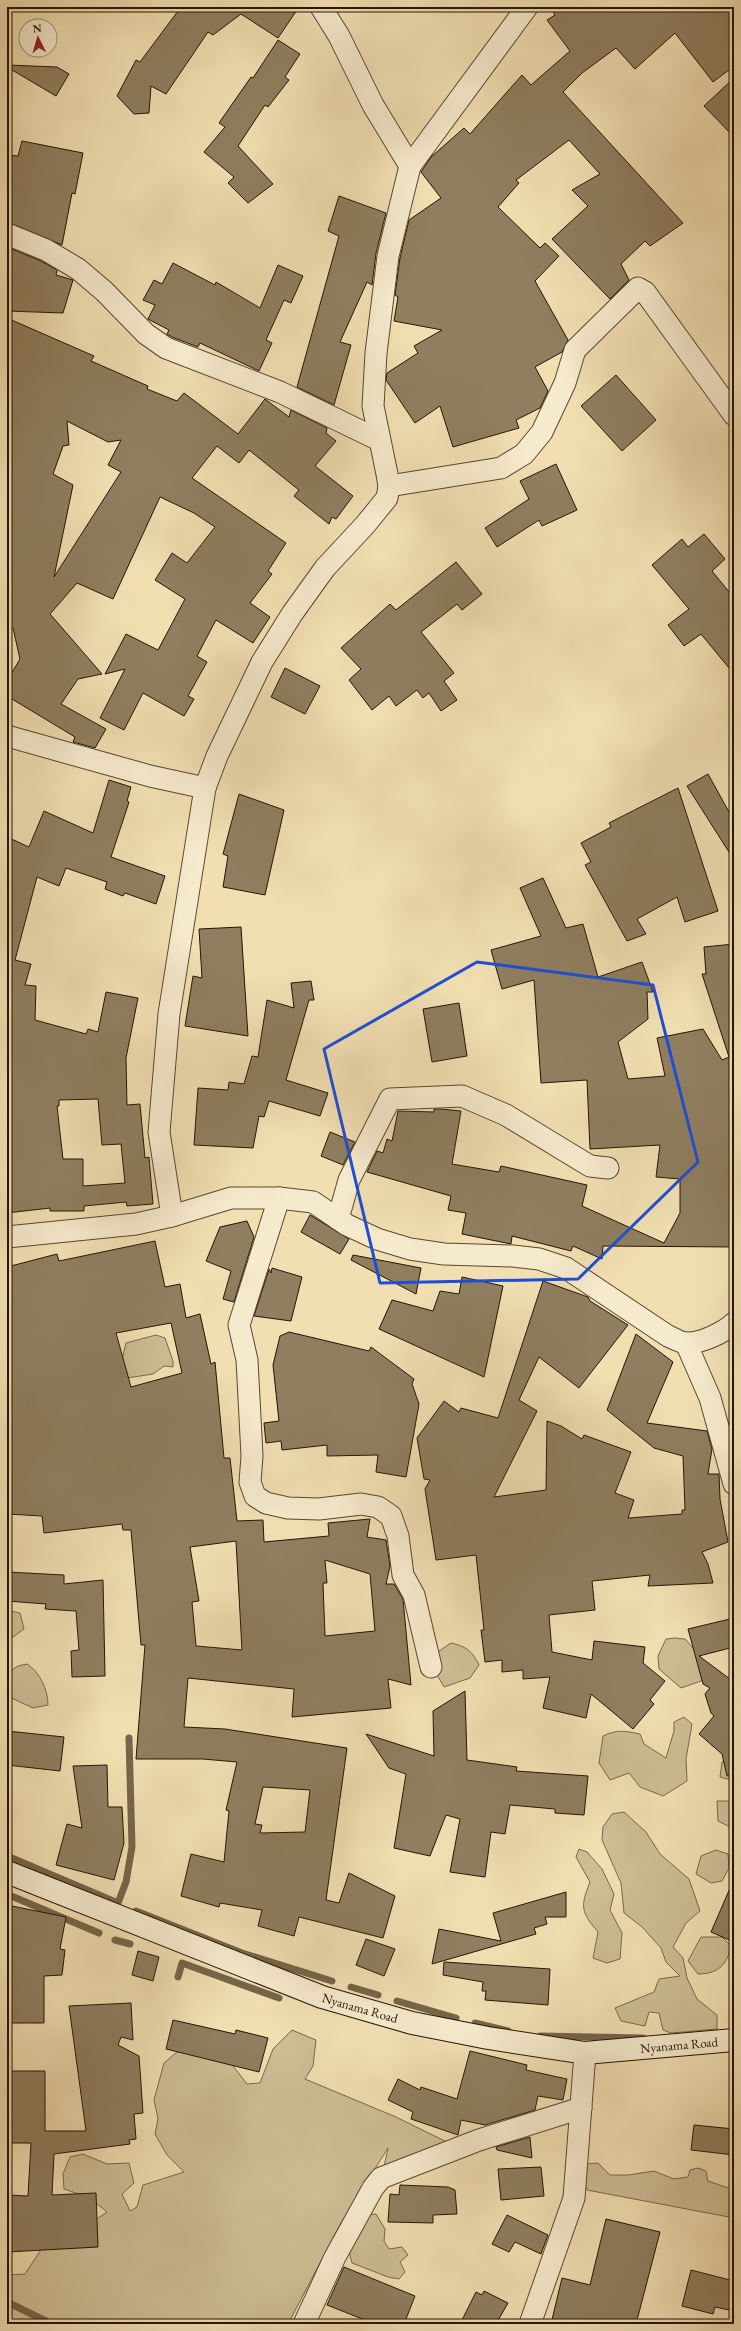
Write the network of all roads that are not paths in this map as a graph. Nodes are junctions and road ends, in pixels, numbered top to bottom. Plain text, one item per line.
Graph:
1 (321, 7) edge
2 (527, 7) edge
3 (410, 166) junction
4 (7, 234) edge
5 (734, 415) edge
6 (379, 440) junction
7 (389, 486) junction
8 (7, 736) edge
9 (205, 788) junction
10 (608, 1168) dead end
11 (279, 1198) junction
12 (172, 1216) junction
13 (338, 1219) junction
14 (7, 1237) edge
15 (734, 1322) edge
16 (686, 1343) junction
17 (734, 1484) edge
18 (431, 1667) dead end
19 (7, 1872) edge
20 (734, 2040) edge
21 (585, 2053) junction
22 (581, 2108) junction
23 (304, 2324) edge
24 (530, 2324) edge

1 - 3 street
2 - 3 street
3 - 6 street
4 - 6 street
5 - 7 street
6 - 7 street
7 - 9 street
8 - 9 street
9 - 12 street
10 - 13 street
11 - 12 street
11 - 13 street
11 - 18 street
12 - 14 street
13 - 16 street
15 - 16 street
16 - 17 street
19 - 21 street, Nyanama Road
20 - 21 street, Nyanama Road
21 - 22 street
22 - 23 street
22 - 24 street

